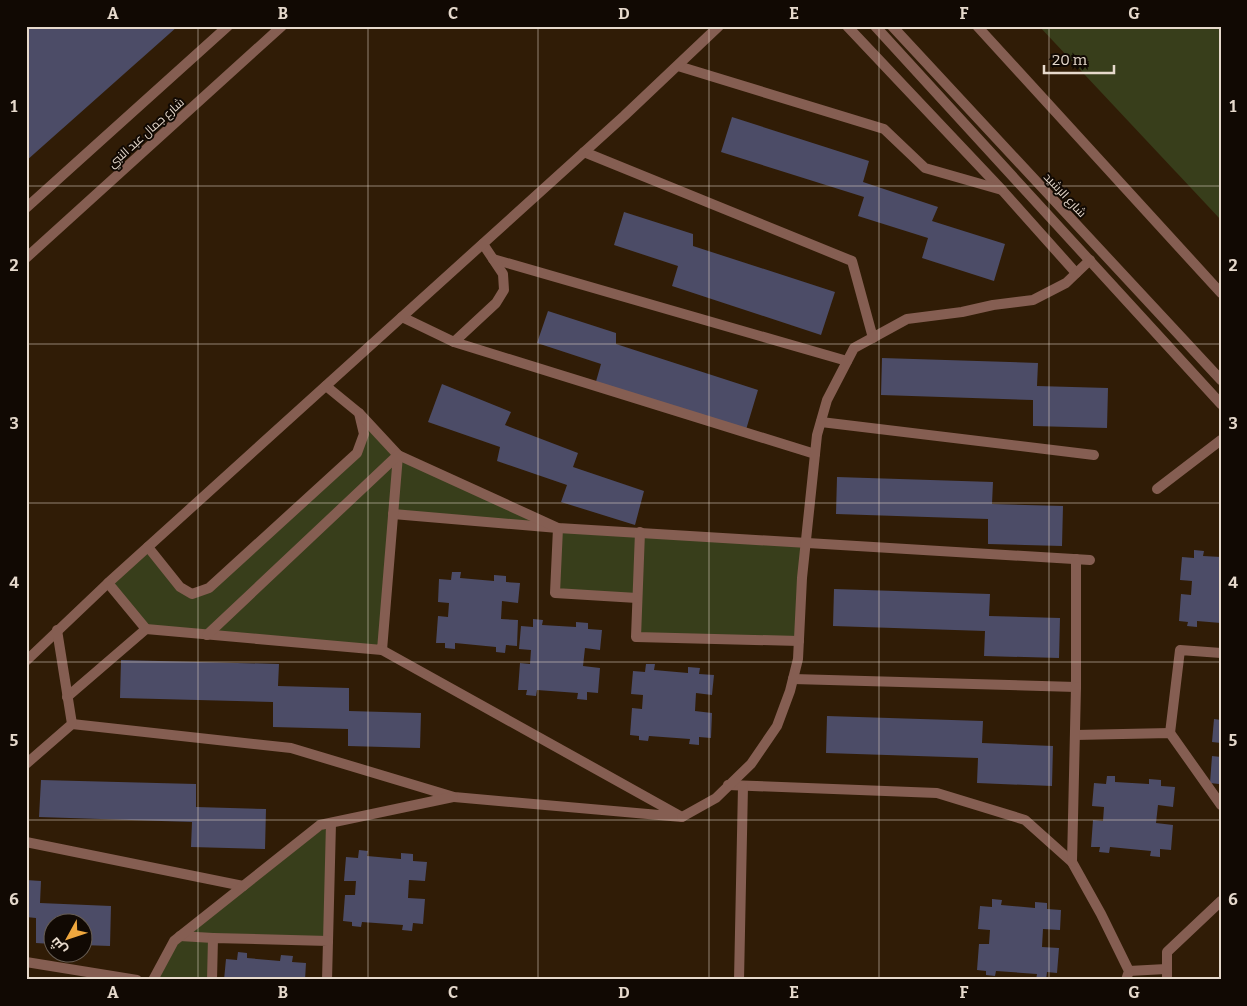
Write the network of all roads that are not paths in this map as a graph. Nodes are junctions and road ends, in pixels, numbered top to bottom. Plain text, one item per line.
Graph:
1 (282, 26) edge
2 (719, 26) edge
3 (847, 26) edge
4 (875, 26) edge
5 (892, 26) edge
6 (977, 26) edge
7 (222, 28) edge
8 (678, 66) junction
9 (584, 152) junction
10 (1002, 190) junction
11 (26, 208) edge
12 (483, 244) junction
13 (26, 258) edge
14 (493, 259) junction
15 (1090, 260) junction
16 (1076, 273) junction
17 (1221, 293) edge
18 (402, 317) junction
19 (873, 338) junction
20 (454, 342) junction
21 (847, 361) junction
22 (1221, 380) edge
23 (326, 386) junction
24 (1221, 404) edge
25 (359, 413) junction
26 (821, 422) junction
27 (1221, 440) edge
28 (815, 454) junction
29 (398, 455) junction
30 (1094, 455) dead end
31 (1158, 489) dead end
32 (393, 514) junction
33 (558, 528) junction
34 (640, 532) junction
35 (806, 542) junction
36 (148, 547) junction
37 (1076, 559) junction
38 (1090, 560) dead end
39 (108, 583) junction
40 (637, 598) junction
41 (146, 629) junction
42 (57, 630) junction
43 (207, 634) junction
44 (799, 640) junction
45 (382, 650) junction
46 (1221, 653) edge
47 (26, 661) edge
48 (793, 679) junction
49 (1076, 687) junction
50 (68, 697) junction
51 (72, 724) junction
52 (1170, 733) junction
53 (1075, 734) junction
54 (26, 764) edge
55 (728, 786) junction
56 (743, 786) junction
57 (454, 797) junction
58 (1221, 805) edge
59 (682, 817) junction
60 (331, 822) junction
61 (26, 842) edge
62 (1072, 862) junction
63 (243, 886) junction
64 (1221, 901) edge
65 (180, 936) junction
66 (213, 938) junction
67 (328, 941) junction
68 (26, 962) edge
69 (1166, 974) edge
70 (1128, 975) edge
71 (137, 980) edge
72 (153, 980) edge
73 (212, 980) edge
74 (327, 980) edge
75 (739, 980) edge

1 - 13 street, شارع جمال عبد النبي
2 - 8 street
3 - 10 street
4 - 15 street
5 - 22 street, شارع الرشيد
6 - 17 street
7 - 11 street, شارع جمال عبد النبي
8 - 9 street
8 - 10 street
9 - 12 street
9 - 19 street
10 - 16 street
12 - 14 street
12 - 18 street
14 - 20 street
14 - 21 street
15 - 16 street
15 - 24 street
16 - 19 street
18 - 20 street
18 - 23 street
19 - 21 street
20 - 28 street
21 - 26 street
23 - 25 street
23 - 36 street
25 - 29 street
25 - 36 street
26 - 28 street
26 - 30 street
27 - 31 street
28 - 35 street
29 - 32 street
29 - 33 street
29 - 43 street
32 - 33 street
32 - 45 street
33 - 34 street
33 - 40 street
34 - 35 street
34 - 40 street
35 - 37 street
35 - 44 street
36 - 39 street
37 - 38 street
37 - 49 street
39 - 41 street
39 - 42 street
40 - 44 street
41 - 43 street
41 - 50 street
42 - 47 street
42 - 50 street
43 - 45 street
44 - 48 street
45 - 59 street
46 - 52 street
48 - 49 street
48 - 55 street
49 - 53 street
50 - 51 street
51 - 54 street
51 - 57 street
52 - 53 street
52 - 58 street
53 - 62 street
55 - 56 street
55 - 59 street
56 - 62 street
56 - 75 street
57 - 59 street
57 - 60 street
60 - 63 street
60 - 67 street
61 - 63 street
62 - 70 street
63 - 65 street
64 - 69 street
65 - 66 street
65 - 72 street
66 - 67 street
66 - 73 street
67 - 74 street
68 - 71 street
69 - 70 street

